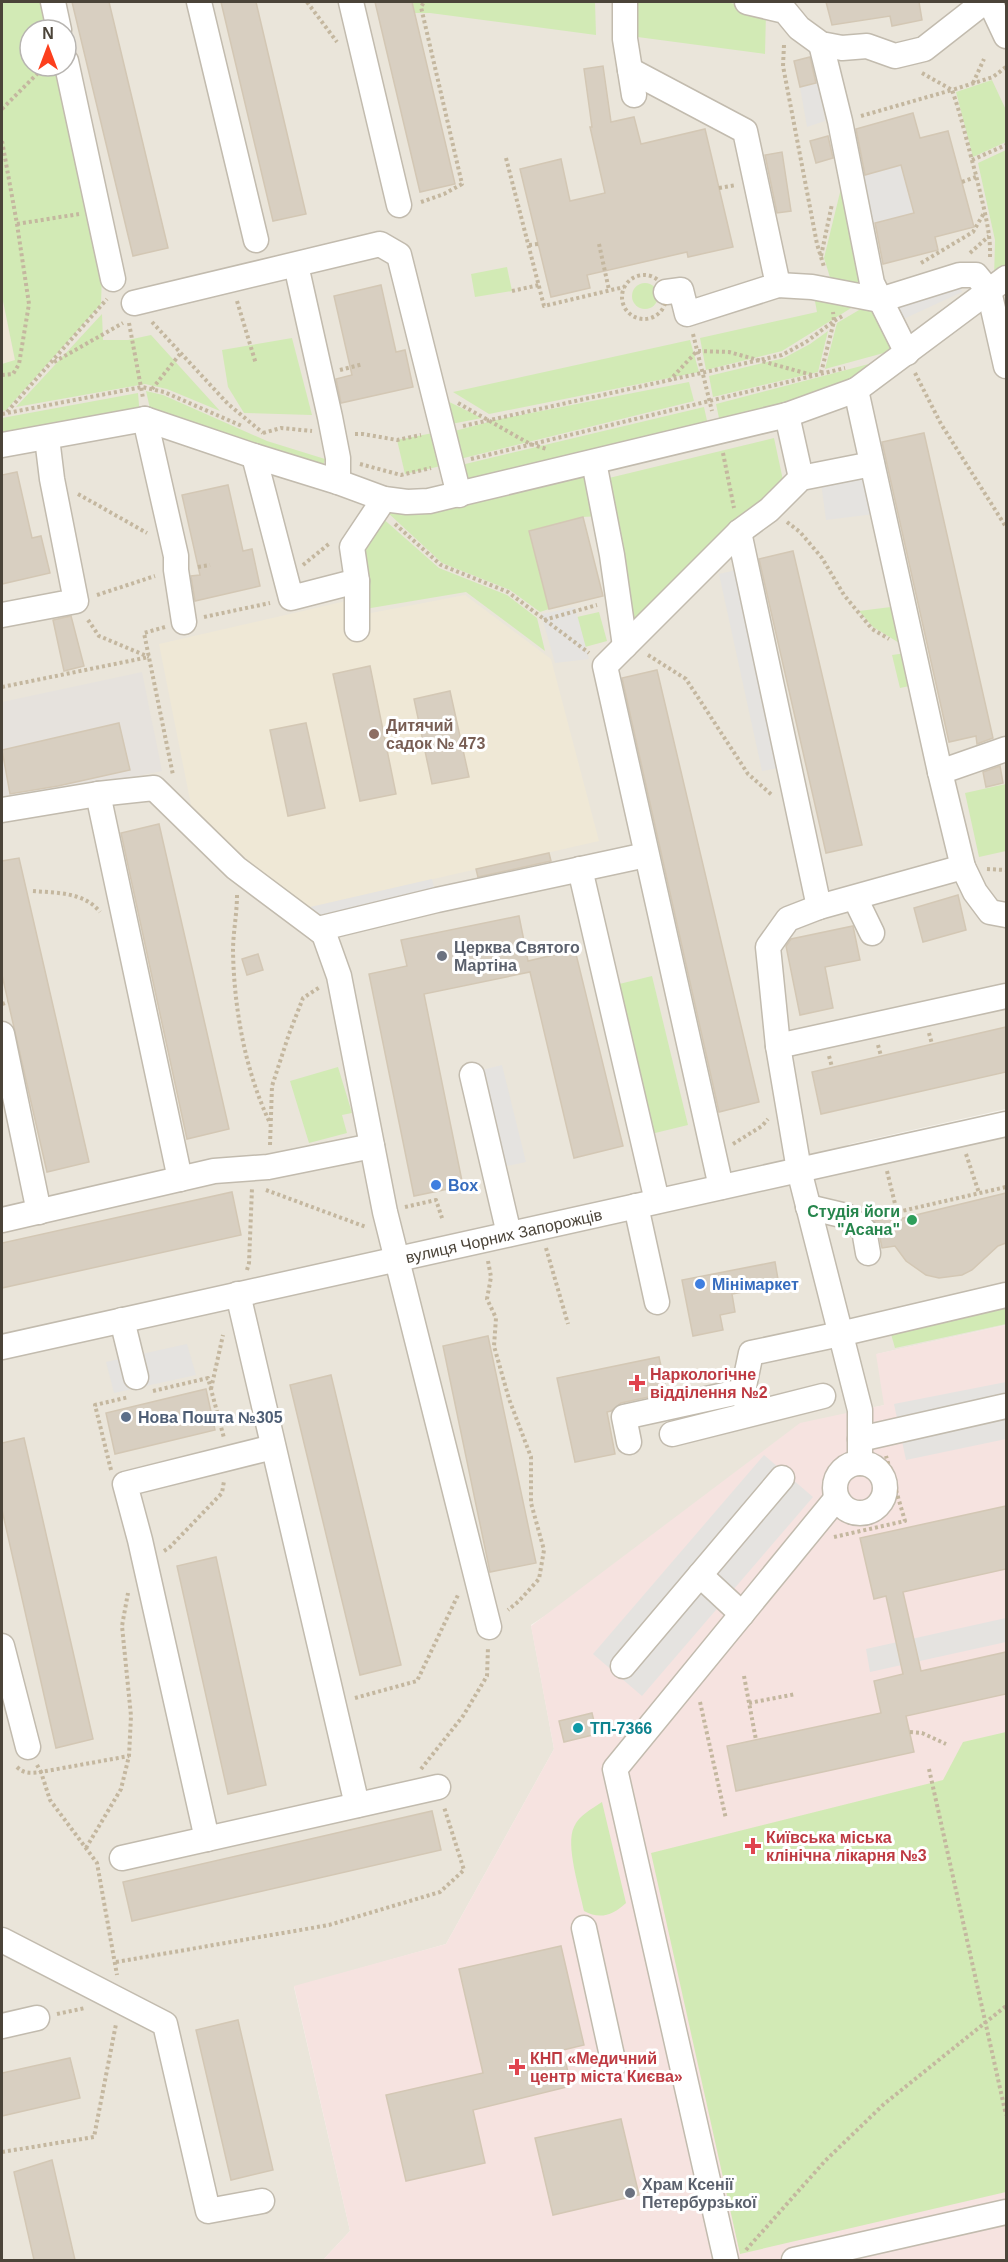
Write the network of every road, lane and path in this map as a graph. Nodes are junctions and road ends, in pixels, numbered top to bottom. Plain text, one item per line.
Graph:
1 (53, 2) edge
2 (199, 2) edge
3 (351, 2) edge
4 (424, 2) edge
5 (625, 2) edge
6 (747, 2) edge
7 (984, 2) edge
8 (990, 2) edge
9 (784, 6) edge
10 (56, 18) edge
11 (1006, 36) edge
12 (822, 44) junction
13 (984, 59) dead end
14 (1006, 67) edge
15 (630, 70) junction
16 (33, 78) edge
17 (70, 78) edge
18 (973, 83) junction
19 (952, 90) junction
20 (634, 94) dead end
21 (2, 109) edge
22 (840, 121) junction
23 (2, 141) edge
24 (1006, 145) edge
25 (506, 158) dead end
26 (972, 160) junction
27 (976, 177) junction
28 (962, 182) dead end
29 (399, 205) joint
30 (98, 211) junction
31 (984, 212) junction
32 (17, 224) junction
33 (256, 240) dead end
34 (538, 244) dead end
35 (599, 244) dead end
36 (529, 245) junction
37 (296, 264) junction
38 (919, 265) dead end
39 (113, 279) joint
40 (231, 280) junction
41 (539, 285) junction
42 (778, 285) junction
43 (998, 285) edge
44 (624, 286) dead end
45 (609, 290) junction
46 (831, 290) junction
47 (512, 291) dead end
48 (666, 292) dead end
49 (880, 300) junction
50 (134, 303) joint
51 (687, 314) junction
52 (834, 321) junction
53 (697, 351) junction
54 (907, 353) junction
55 (180, 354) junction
56 (759, 360) junction
57 (51, 364) junction
58 (256, 364) dead end
59 (1006, 366) edge
60 (821, 373) dead end
61 (703, 374) junction
62 (2, 375) edge
63 (813, 375) dead end
64 (669, 381) junction
65 (152, 389) dead end
66 (433, 389) junction
67 (856, 390) junction
68 (7, 413) dead end
69 (787, 415) junction
70 (146, 419) junction
71 (488, 419) junction
72 (443, 431) junction
73 (717, 432) junction
74 (263, 433) junction
75 (334, 435) junction
76 (47, 438) junction
77 (2, 445) edge
78 (261, 447) junction
79 (551, 450) dead end
80 (594, 462) junction
81 (872, 464) junction
82 (801, 478) junction
83 (52, 479) junction
84 (338, 482) junction
85 (459, 495) junction
86 (382, 504) junction
87 (769, 510) junction
88 (1006, 527) edge
89 (739, 532) junction
90 (175, 559) junction
91 (357, 581) junction
92 (291, 598) junction
93 (618, 599) junction
94 (76, 601) junction
95 (2, 615) edge
96 (544, 620) junction
97 (184, 622) junction
98 (357, 629) dead end
99 (913, 651) junction
100 (632, 652) junction
101 (150, 657) junction
102 (605, 666) junction
103 (2, 687) edge
104 (1004, 752) edge
105 (940, 772) junction
106 (98, 794) junction
107 (2, 810) edge
108 (181, 814) junction
109 (800, 818) junction
110 (646, 855) junction
111 (963, 867) junction
112 (236, 868) junction
113 (580, 869) junction
114 (33, 891) dead end
115 (855, 898) junction
116 (819, 907) junction
117 (1006, 915) edge
118 (126, 924) junction
119 (318, 930) junction
120 (872, 933) dead end
121 (339, 976) junction
122 (1006, 996) edge
123 (8, 1002) dead end
124 (2, 1004) edge
125 (2, 1034) edge
126 (778, 1046) junction
127 (472, 1075) dead end
128 (786, 1094) junction
129 (1006, 1124) edge
130 (271, 1125) junction
131 (372, 1146) junction
132 (964, 1148) dead end
133 (714, 1154) junction
134 (885, 1165) dead end
135 (268, 1167) junction
136 (799, 1170) junction
137 (180, 1179) junction
138 (721, 1187) junction
139 (1006, 1187) edge
140 (979, 1193) junction
141 (646, 1204) junction
142 (808, 1207) junction
143 (39, 1212) junction
144 (897, 1212) junction
145 (2, 1220) edge
146 (379, 1221) junction
147 (443, 1221) dead end
148 (853, 1222) junction
149 (509, 1234) junction
150 (544, 1239) dead end
151 (487, 1251) dead end
152 (868, 1253) dead end
153 (397, 1259) junction
154 (249, 1263) dead end
155 (238, 1294) junction
156 (1006, 1295) edge
157 (657, 1302) dead end
158 (122, 1320) junction
159 (568, 1324) dead end
160 (224, 1332) dead end
161 (840, 1335) junction
162 (2, 1347) edge
163 (142, 1388) junction
164 (211, 1390) junction
165 (743, 1390) junction
166 (823, 1396) dead end
167 (1006, 1406) edge
168 (749, 1414) junction
169 (672, 1434) dead end
170 (629, 1442) dead end
171 (273, 1447) junction
172 (860, 1451) junction
173 (229, 1459) junction
174 (782, 1478) dead end
175 (125, 1484) junction
176 (837, 1499) junction
177 (904, 1521) dead end
178 (833, 1538) dead end
179 (473, 1564) junction
180 (146, 1568) junction
181 (700, 1575) junction
182 (742, 1614) junction
183 (488, 1626) junction
184 (2, 1646) edge
185 (623, 1666) dead end
186 (744, 1676) dead end
187 (697, 1693) dead end
188 (796, 1694) dead end
189 (749, 1703) junction
190 (333, 1704) junction
191 (10, 1716) edge
192 (910, 1732) dead end
193 (756, 1740) dead end
194 (946, 1744) dead end
195 (20, 1755) joint
196 (129, 1756) junction
197 (928, 1769) dead end
198 (41, 1772) junction
199 (438, 1786) joint
200 (404, 1794) junction
201 (357, 1805) junction
202 (726, 1819) dead end
203 (207, 1839) junction
204 (86, 1848) junction
205 (122, 1858) dead end
206 (584, 1928) dead end
207 (2, 1940) edge
208 (116, 1962) junction
209 (120, 2001) junction
210 (1006, 2006) edge
211 (38, 2018) joint
212 (986, 2023) junction
213 (2, 2026) edge
214 (614, 2065) dead end
215 (1006, 2115) edge
216 (2, 2152) edge
217 (262, 2200) dead end
218 (1006, 2212) edge
219 (735, 2257) edge
220 (794, 2260) edge

1 - 10 street
2 - 33 street
3 - 29 street
4 - 29 path
5 - 15 street
6 - 9 street
7 - 12 street
8 - 11 street
9 - 12 street
9 - 46 path
12 - 22 street
13 - 18 path
14 - 18 path
15 - 20 street
15 - 42 street
16 - 21 path
17 - 30 street
18 - 19 path
19 - 22 path
19 - 26 path
22 - 49 street
23 - 32 path
24 - 26 path
25 - 36 path
26 - 27 path
27 - 28 path
27 - 31 path
30 - 32 path
30 - 39 street
31 - 38 path
31 - 43 path
32 - 62 path
34 - 36 path
35 - 45 path
36 - 41 path
37 - 40 street
37 - 66 street
37 - 75 street
39 - 57 path
40 - 50 street
40 - 58 path
41 - 45 path
41 - 47 path
42 - 46 street
42 - 51 street
43 - 49 street
43 - 54 street
43 - 59 street
44 - 45 path
46 - 49 street
46 - 52 path
48 - 51 street
49 - 54 street
50 - 55 path
51 - 53 path
52 - 56 path
52 - 60 path
53 - 56 path
53 - 61 path
53 - 64 path
54 - 67 street
54 - 88 path
55 - 65 path
55 - 74 path
56 - 61 path
56 - 63 path
57 - 68 path
57 - 70 path
61 - 64 path
61 - 73 path
64 - 71 path
66 - 71 path
66 - 72 street
67 - 69 street
67 - 81 street
69 - 73 street
69 - 82 street
70 - 76 street
70 - 78 street
70 - 90 street
71 - 72 path
71 - 79 path
72 - 75 path
72 - 85 street
73 - 80 street
73 - 89 path
74 - 75 path
74 - 78 path
75 - 84 street
76 - 77 street
76 - 83 street
78 - 84 street
78 - 92 street
80 - 85 street
80 - 93 street
81 - 82 street
81 - 99 street
82 - 87 street
83 - 90 path
83 - 94 street
84 - 86 street
85 - 86 street
86 - 91 street
86 - 96 path
87 - 89 street
87 - 99 path
89 - 100 street
89 - 109 street
90 - 94 path
90 - 97 street
91 - 92 street
91 - 98 street
92 - 97 path
93 - 96 path
93 - 100 street
94 - 95 street
94 - 101 path
96 - 102 path
97 - 101 path
99 - 105 street
100 - 102 street
100 - 109 path
101 - 103 path
101 - 108 path
102 - 110 street
104 - 105 street
105 - 111 street
106 - 107 street
106 - 108 street
106 - 118 street
108 - 112 street
109 - 116 street
110 - 113 street
110 - 133 street
111 - 115 street
111 - 117 street
112 - 119 street
112 - 130 path
113 - 119 street
113 - 141 street
114 - 118 path
115 - 116 street
115 - 120 street
116 - 126 street
118 - 137 street
119 - 121 street
121 - 130 path
121 - 131 street
122 - 126 street
123 - 124 path
125 - 143 street
126 - 128 street
127 - 149 street
128 - 133 path
128 - 136 street
129 - 136 street, вулиця Чорних Запорожців
130 - 135 path
131 - 135 street
131 - 146 street
132 - 140 path
133 - 138 street
134 - 144 path
135 - 137 street
136 - 138 street, вулиця Чорних Запорожців
136 - 142 street
137 - 143 street
138 - 141 street, вулиця Чорних Запорожців
139 - 140 path
140 - 144 path
141 - 149 street, вулиця Чорних Запорожців
141 - 157 street
142 - 148 street
142 - 161 street
143 - 145 street
144 - 148 path
146 - 147 path
146 - 153 street
146 - 154 path
148 - 152 street
149 - 153 street, вулиця Чорних Запорожців
150 - 159 path
151 - 183 path
153 - 155 street, вулиця Чорних Запорожців
153 - 179 street
155 - 158 street, вулиця Чорних Запорожців
155 - 171 street
156 - 161 street
158 - 162 street, вулиця Чорних Запорожців
158 - 163 street
160 - 164 path
161 - 165 street
161 - 172 street
163 - 164 path
163 - 175 path
164 - 173 path
165 - 168 street
165 - 170 street
166 - 168 street
167 - 172 street
168 - 169 street
171 - 173 street
171 - 190 street
172 - 176 street
172 - 176 street
173 - 175 street
173 - 180 path
174 - 181 street
175 - 180 street
176 - 182 street
177 - 178 path
179 - 183 street
179 - 190 path
180 - 196 path
180 - 203 street
181 - 182 street
181 - 185 street
182 - 219 street
183 - 200 path
184 - 191 street
186 - 189 path
187 - 202 path
188 - 189 path
189 - 193 path
190 - 201 street
191 - 195 street
192 - 194 path
195 - 198 path
196 - 198 path
196 - 204 path
197 - 212 path
198 - 204 path
199 - 200 street
199 - 208 path
200 - 201 street
201 - 203 street
203 - 205 street
204 - 208 path
206 - 214 street
207 - 209 street
208 - 209 path
209 - 211 path
209 - 216 path
209 - 217 street
210 - 212 path
211 - 213 street
212 - 215 path
212 - 219 path
218 - 220 street

